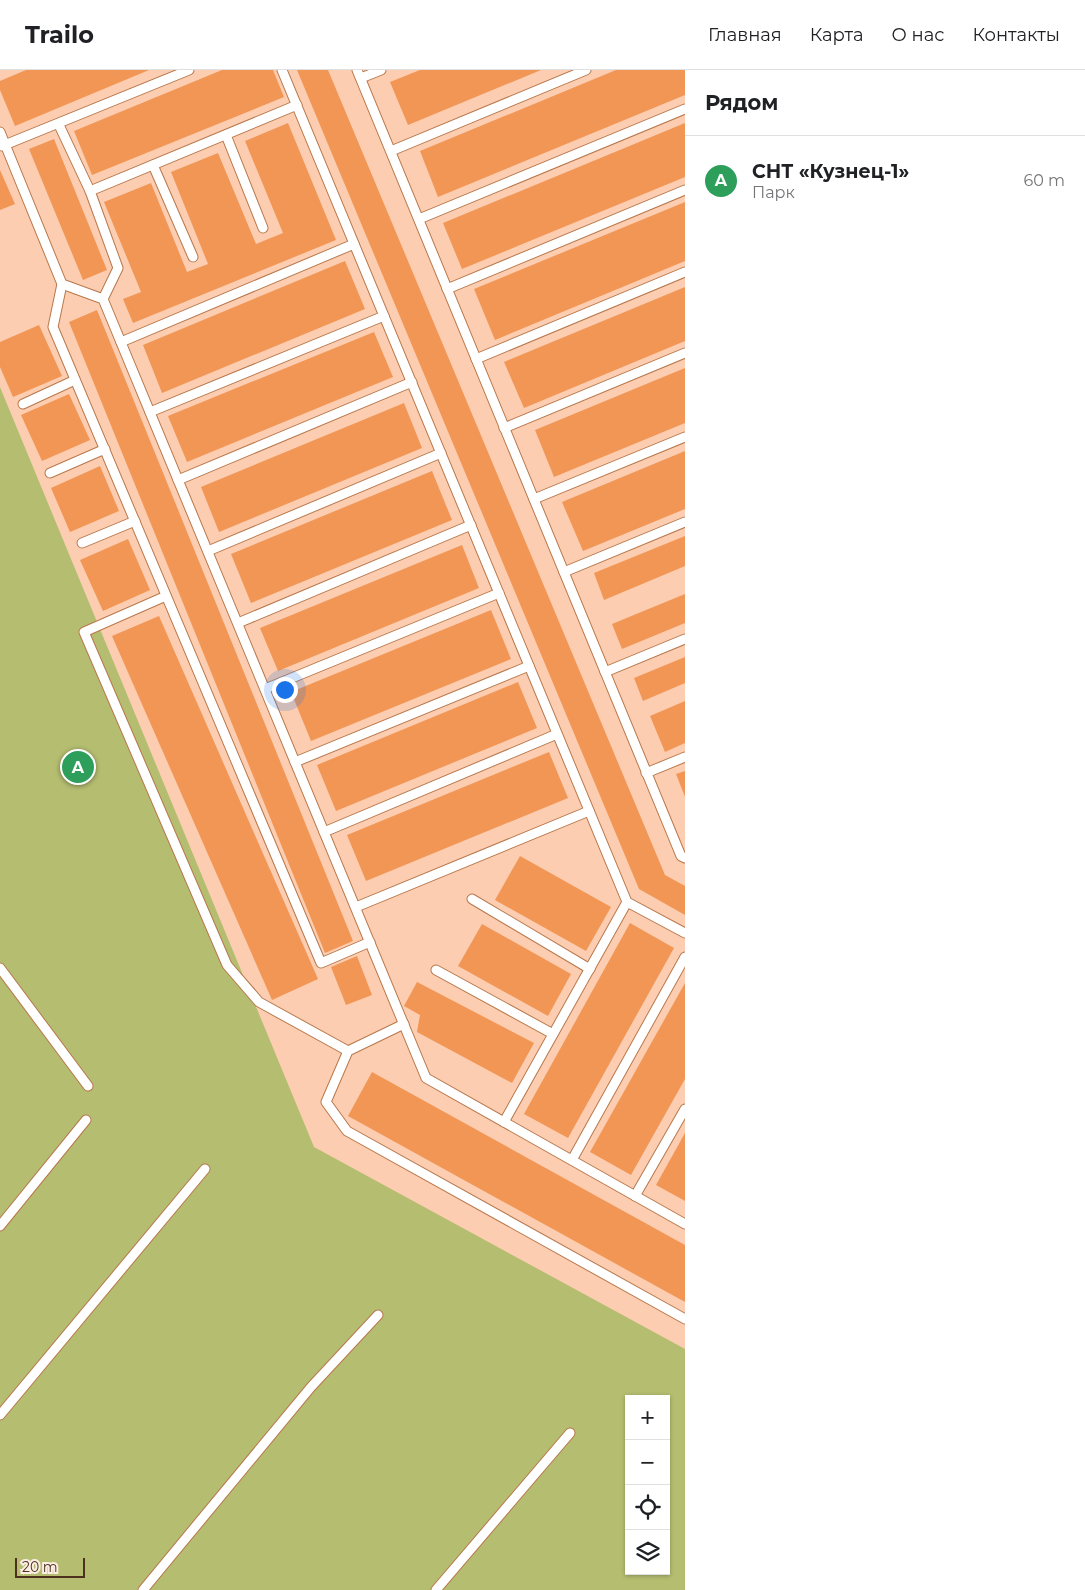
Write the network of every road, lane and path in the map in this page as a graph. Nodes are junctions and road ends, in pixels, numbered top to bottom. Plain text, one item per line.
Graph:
1 (189, 70) edge
2 (282, 70) edge
3 (381, 70) edge
4 (586, 70) edge
5 (359, 74) edge
6 (297, 105) junction
7 (685, 109) edge
8 (59, 124) junction
9 (0, 132) edge
10 (226, 135) junction
11 (3, 145) edge
12 (391, 152) junction
13 (153, 165) junction
14 (685, 190) edge
15 (90, 192) junction
16 (419, 219) junction
17 (263, 228) dead end
18 (354, 244) junction
19 (192, 257) dead end
20 (685, 272) edge
21 (62, 284) junction
22 (447, 289) junction
23 (103, 299) junction
24 (384, 316) junction
25 (121, 342) junction
26 (685, 353) edge
27 (476, 359) junction
28 (75, 380) junction
29 (412, 382) junction
30 (23, 404) dead end
31 (150, 412) junction
32 (504, 428) junction
33 (685, 437) edge
34 (104, 449) junction
35 (441, 452) junction
36 (50, 473) dead end
37 (178, 480) junction
38 (534, 499) junction
39 (134, 521) junction
40 (685, 522) edge
41 (471, 525) junction
42 (82, 543) dead end
43 (208, 551) junction
44 (564, 572) junction
45 (499, 593) junction
46 (166, 596) junction
47 (238, 623) junction
48 (685, 639) edge
49 (529, 666) junction
50 (605, 672) junction
51 (265, 689) junction
52 (557, 734) junction
53 (685, 757) edge
54 (295, 762) junction
55 (646, 772) junction
56 (589, 811) junction
57 (324, 832) junction
58 (685, 858) edge
59 (472, 899) dead end
60 (627, 902) junction
61 (356, 907) junction
62 (685, 933) edge
63 (370, 942) junction
64 (685, 957) edge
65 (0, 968) edge
66 (590, 968) junction
67 (436, 970) dead end
68 (404, 1024) junction
69 (553, 1034) junction
70 (348, 1051) junction
71 (88, 1086) dead end
72 (685, 1109) edge
73 (86, 1120) dead end
74 (504, 1122) junction
75 (572, 1160) junction
76 (205, 1169) dead end
77 (635, 1196) junction
78 (685, 1224) edge
79 (0, 1226) edge
80 (378, 1315) dead end
81 (685, 1319) edge
82 (0, 1415) edge
83 (570, 1433) dead end
84 (143, 1590) edge
85 (436, 1590) edge

1 - 8 lane
2 - 6 lane
3 - 5 lane
4 - 12 lane
5 - 12 lane
6 - 10 lane
6 - 18 lane
7 - 16 lane
8 - 11 lane
8 - 15 lane
9 - 11 lane
10 - 13 lane
10 - 17 lane
11 - 21 lane
12 - 16 lane
13 - 15 lane
13 - 19 lane
14 - 22 lane
15 - 23 lane
16 - 22 lane
18 - 24 lane
18 - 25 lane
20 - 27 lane
21 - 23 lane
21 - 28 lane
22 - 27 lane
23 - 25 lane
24 - 29 lane
24 - 31 lane
25 - 31 lane
26 - 32 lane
27 - 32 lane
28 - 30 lane
28 - 34 lane
29 - 35 lane
29 - 37 lane
31 - 37 lane
32 - 38 lane
33 - 38 lane
34 - 36 lane
34 - 39 lane
35 - 41 lane
35 - 43 lane
37 - 43 lane
38 - 44 lane
39 - 42 lane
39 - 46 lane
40 - 44 lane
41 - 45 lane
41 - 47 lane
43 - 47 lane
44 - 50 lane
45 - 49 lane
45 - 51 lane
46 - 63 lane
46 - 70 lane
47 - 51 lane
48 - 50 lane
49 - 52 lane
49 - 54 lane
50 - 55 lane
51 - 54 lane
52 - 56 lane
52 - 57 lane
53 - 55 lane
54 - 57 lane
55 - 58 lane
56 - 60 lane
56 - 61 lane
57 - 61 lane
59 - 66 lane
60 - 62 lane
60 - 66 lane
61 - 63 lane
63 - 68 lane
64 - 75 lane
65 - 71 lane
66 - 69 lane
67 - 69 lane
68 - 70 lane
68 - 74 lane
69 - 74 lane
70 - 81 lane
72 - 77 lane
73 - 79 lane
74 - 75 lane
75 - 77 lane
76 - 82 lane
77 - 78 lane
80 - 84 lane
83 - 85 lane

